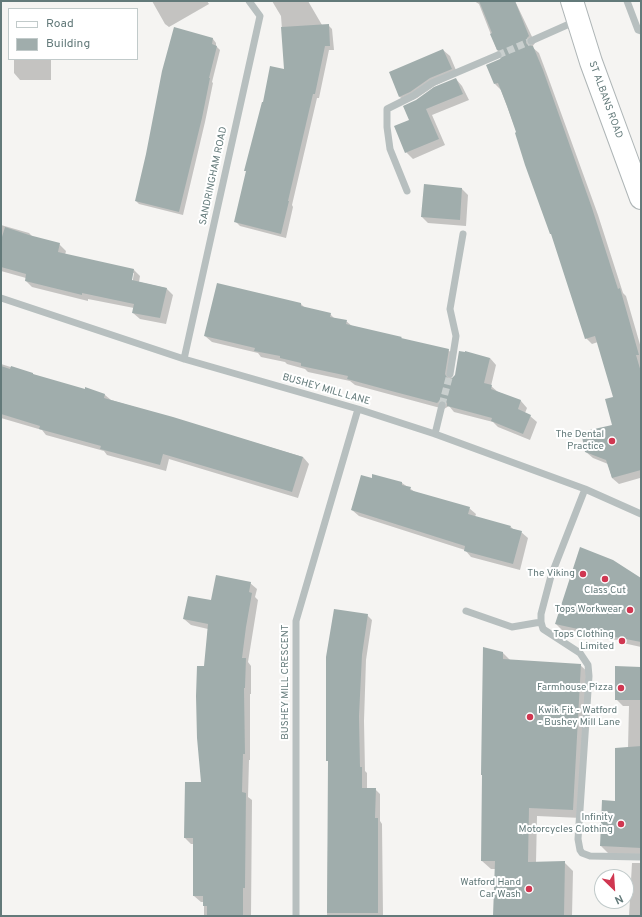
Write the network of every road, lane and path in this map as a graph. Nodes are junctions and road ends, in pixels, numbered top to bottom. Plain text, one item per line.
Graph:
1 (249, 1) edge
2 (627, 1) edge
3 (575, 11) edge
4 (641, 31) edge
5 (531, 41) tunnel mouth
6 (498, 55) tunnel mouth
7 (407, 191) dead end
8 (641, 198) edge
9 (463, 234) dead end
10 (1, 298) edge
11 (184, 359) junction
12 (450, 374) tunnel mouth
13 (442, 405) tunnel mouth
14 (358, 409) junction
15 (435, 434) junction
16 (585, 489) junction
17 (641, 514) edge
18 (466, 611) dead end
19 (541, 622) junction
20 (641, 857) edge
21 (296, 916) edge

1 - 11 street, SANDRINGHAM ROAD
2 - 4 street
3 - 5 street
3 - 8 main road, ST ALBANS ROAD
6 - 7 street
9 - 12 street
10 - 11 street, BUSHEY MILL LANE
11 - 14 street, BUSHEY MILL LANE
13 - 15 street
14 - 15 street, BUSHEY MILL LANE
14 - 21 street, BUSHEY MILL CRESCENT
15 - 16 street, BUSHEY MILL LANE
16 - 17 street, BUSHEY MILL LANE
16 - 19 street
18 - 19 street
19 - 20 street

